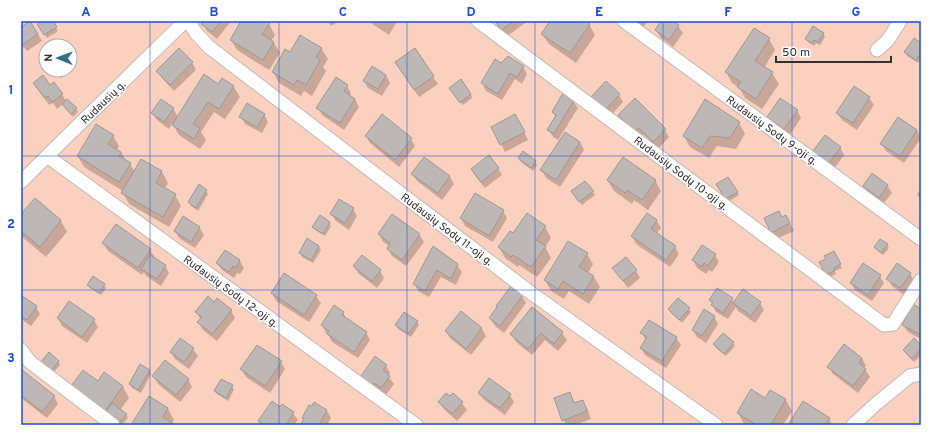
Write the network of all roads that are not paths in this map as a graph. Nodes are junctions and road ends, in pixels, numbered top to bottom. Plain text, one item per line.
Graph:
1 (185, 21) edge
2 (188, 21) edge
3 (478, 21) edge
4 (624, 21) edge
5 (900, 21) edge
6 (877, 50) dead end
7 (47, 156) junction
8 (21, 182) edge
9 (921, 239) edge
10 (921, 280) edge
11 (21, 350) edge
12 (921, 374) edge
13 (113, 425) edge
14 (416, 425) edge
15 (716, 425) edge
16 (853, 425) edge

1 - 7 street, Rudausių g.
2 - 15 street, Rudausių Sodų 11-oji g.
3 - 10 street, Rudausių Sodų 10-oji g.
4 - 9 street, Rudausių Sodų 9-oji g.
5 - 6 street
7 - 8 street, Rudausių g.
7 - 14 street, Rudausių Sodų 12-oji g.
11 - 13 street
12 - 16 street

